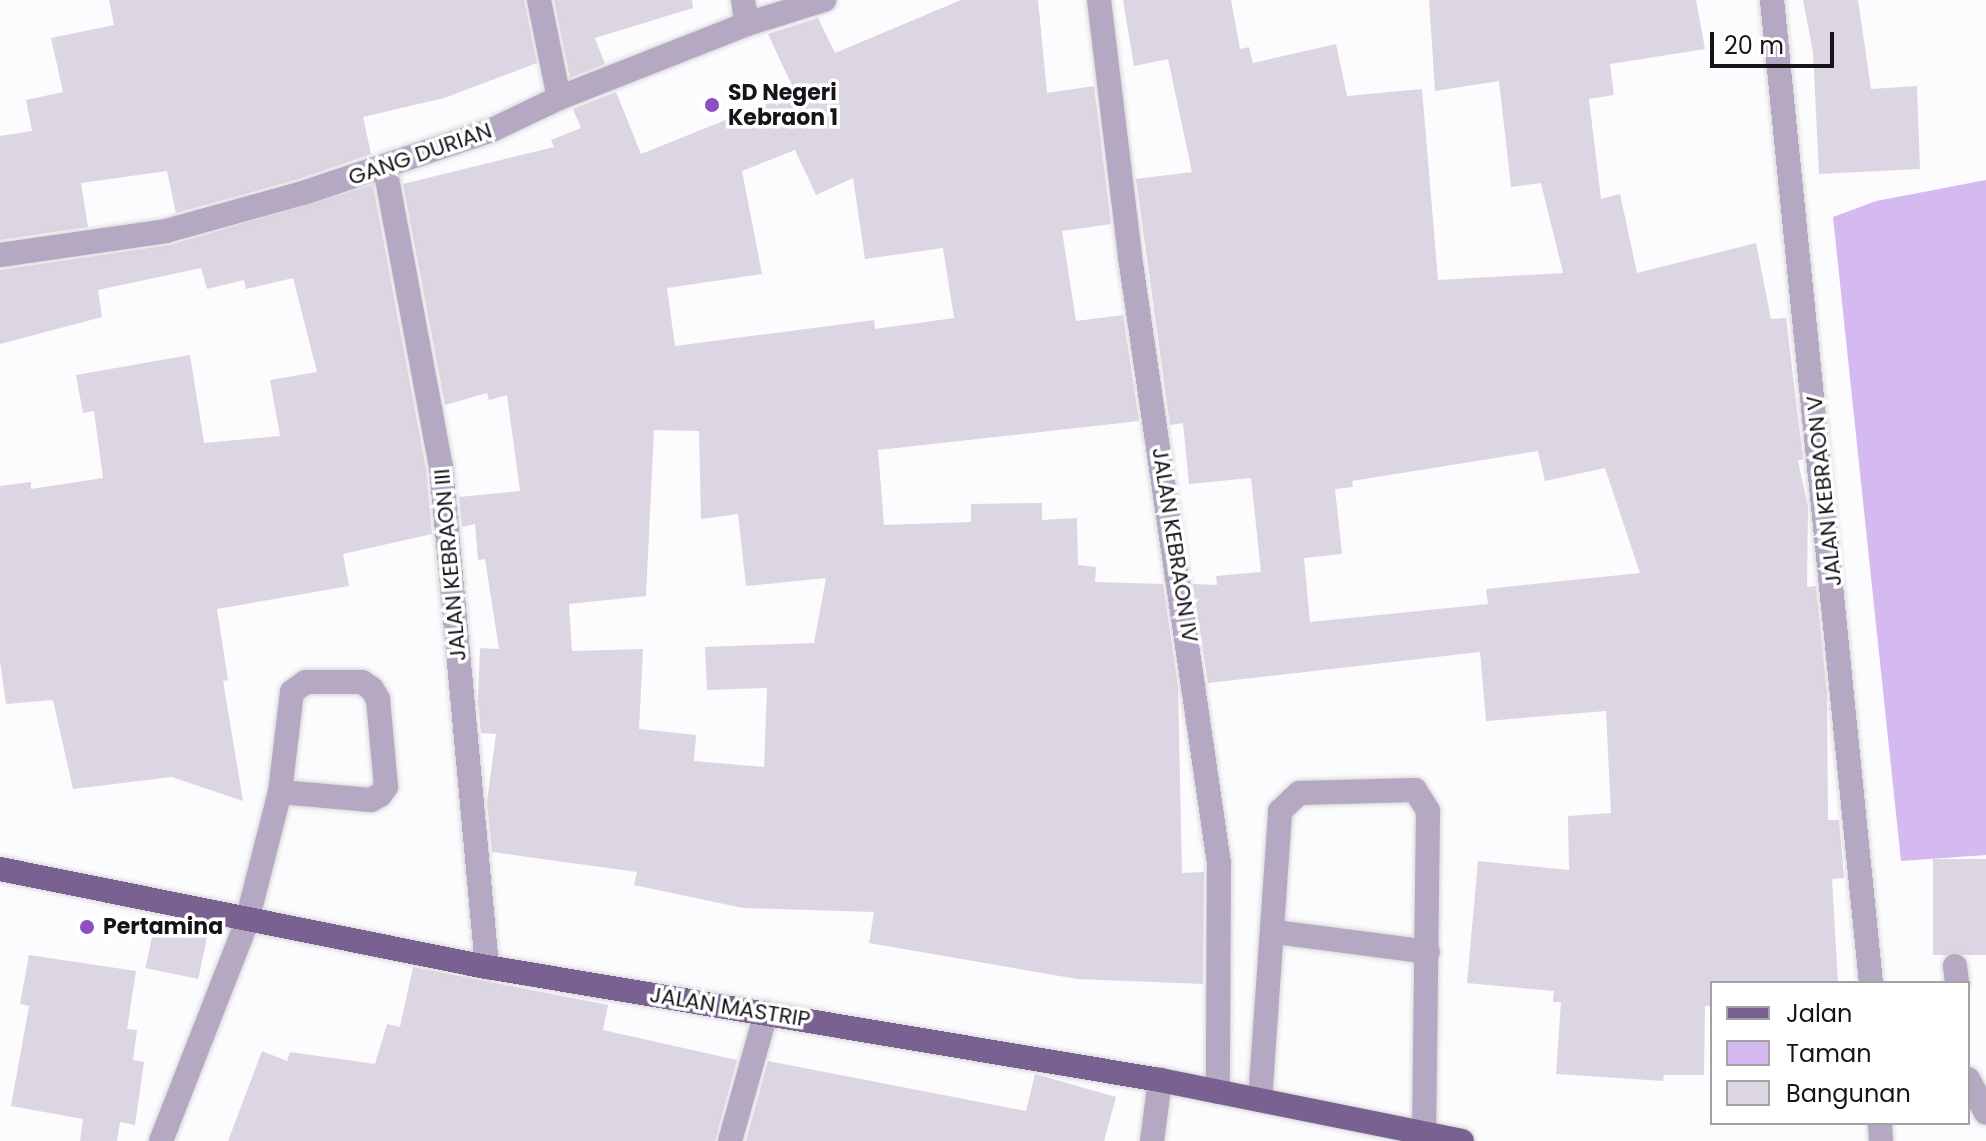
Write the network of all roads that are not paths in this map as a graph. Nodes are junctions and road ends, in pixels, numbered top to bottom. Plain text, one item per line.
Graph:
1 (539, 0) edge
2 (824, 0) edge
3 (1099, 0) edge
4 (1772, 0) edge
5 (745, 12) edge
6 (559, 98) junction
7 (385, 168) junction
8 (0, 255) edge
9 (280, 792) junction
10 (0, 869) edge
11 (247, 921) junction
12 (1275, 932) junction
13 (1428, 952) junction
14 (487, 967) junction
15 (1871, 981) edge
16 (766, 1013) junction
17 (1160, 1080) junction
18 (1970, 1083) edge
19 (1218, 1092) junction
20 (1260, 1100) junction
21 (1986, 1113) edge
22 (1424, 1133) junction
23 (161, 1141) edge
24 (730, 1141) edge
25 (1152, 1141) edge
26 (1462, 1141) edge

1 - 6 street
2 - 5 street, GANG DURIAN
3 - 19 street, JALAN KEBRAON IV
4 - 15 street, JALAN KEBRAON V
5 - 6 street, GANG DURIAN
6 - 7 street, GANG DURIAN
7 - 8 street, GANG DURIAN
7 - 14 street, JALAN KEBRAON III
9 - 9 street
9 - 11 street
10 - 11 main road, JALAN MASTRIP
11 - 14 main road, JALAN MASTRIP
11 - 23 street
12 - 13 street
12 - 13 street
12 - 20 street
13 - 22 street
14 - 16 main road, JALAN MASTRIP
16 - 17 main road, JALAN MASTRIP
16 - 24 street
17 - 19 main road, JALAN MASTRIP
17 - 25 street
18 - 21 street
19 - 20 main road, JALAN MASTRIP
20 - 22 main road, JALAN MASTRIP
22 - 26 main road, JALAN MASTRIP

